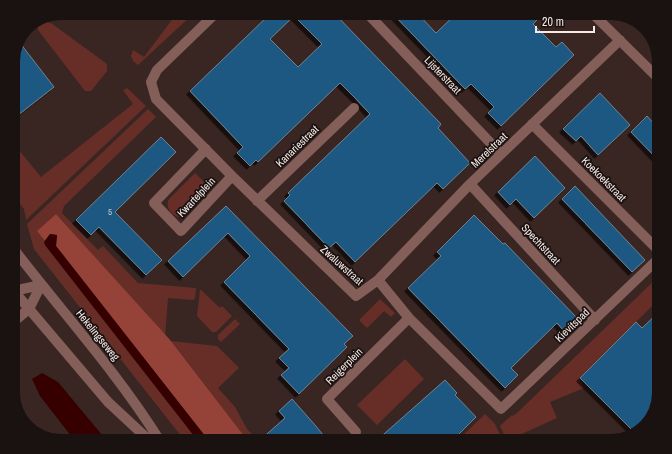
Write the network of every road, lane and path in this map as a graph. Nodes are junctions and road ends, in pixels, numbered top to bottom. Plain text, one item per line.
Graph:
1 (209, 20) edge
2 (373, 20) edge
3 (599, 20) edge
4 (620, 40) junction
5 (652, 72) edge
6 (354, 108) dead end
7 (532, 124) junction
8 (206, 149) junction
9 (501, 154) junction
10 (232, 176) junction
11 (470, 184) junction
12 (257, 201) junction
13 (652, 244) edge
14 (20, 257) edge
15 (652, 265) edge
16 (378, 280) junction
17 (41, 285) junction
18 (20, 289) edge
19 (20, 298) edge
20 (29, 309) junction
21 (20, 316) edge
22 (409, 318) junction
23 (595, 320) junction
24 (501, 409) joint
25 (356, 432) dead end
26 (142, 434) edge
27 (156, 434) edge

1 - 8 street
2 - 9 street, Lijsterstraat
3 - 4 street
4 - 5 street
4 - 7 street, Merelstraat
6 - 12 street, Kanariestraat
7 - 9 street, Merelstraat
7 - 13 street, Koekoekstraat
8 - 10 street, Kwartelplein
8 - 10 street, Kwartelplein
9 - 11 street, Merelstraat
10 - 12 street, Zwaluwstraat
11 - 16 street, Merelstraat
11 - 23 street, Spechtstraat
12 - 16 street, Zwaluwstraat
14 - 17 street, Hekelingseweg
15 - 23 street, Kievitspad
16 - 22 street, Zwaluwstraat
17 - 18 street
17 - 20 street
17 - 27 street, Hekelingseweg
19 - 20 street
20 - 21 street
20 - 26 street
22 - 24 street, Zwaluwstraat
22 - 25 street, Reigerplein
23 - 24 street, Kievitspad

